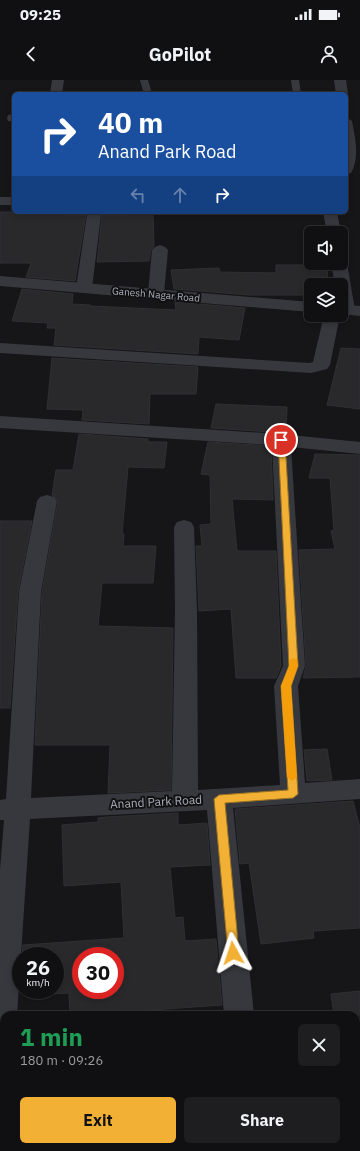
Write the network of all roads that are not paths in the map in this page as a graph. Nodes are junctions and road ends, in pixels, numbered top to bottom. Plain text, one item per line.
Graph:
1 (58, 80) edge
2 (144, 80) edge
3 (295, 80) edge
4 (340, 80) edge
5 (56, 92) edge
6 (147, 92) edge
7 (296, 92) edge
8 (342, 92) edge
9 (348, 136) edge
10 (348, 164) edge
11 (0, 201) edge
12 (12, 201) edge
13 (330, 214) edge
14 (94, 215) dead end
15 (333, 226) edge
16 (160, 250) dead end
17 (0, 281) edge
18 (84, 288) junction
19 (156, 293) junction
20 (304, 306) edge
21 (340, 322) edge
22 (0, 348) edge
23 (0, 422) edge
24 (281, 440) junction
25 (360, 448) edge
26 (47, 501) dead end
27 (184, 527) dead end
28 (360, 789) edge
29 (293, 794) junction
30 (219, 799) junction
31 (185, 801) junction
32 (9, 810) edge
33 (1, 1011) edge
34 (239, 1011) edge

1 - 5 street
2 - 6 lane
3 - 7 lane
4 - 8 street
9 - 10 street
11 - 12 street
13 - 15 street
14 - 18 street
16 - 19 street
17 - 18 street, Ganesh Nagar Road
18 - 19 street, Ganesh Nagar Road
19 - 20 street, Ganesh Nagar Road
21 - 22 street
23 - 24 street
24 - 25 street
24 - 29 street
26 - 32 street
27 - 31 street
28 - 29 street, Anand Park Road
29 - 30 street, Anand Park Road
30 - 31 street, Anand Park Road
30 - 34 street
31 - 32 street, Anand Park Road
32 - 33 street

